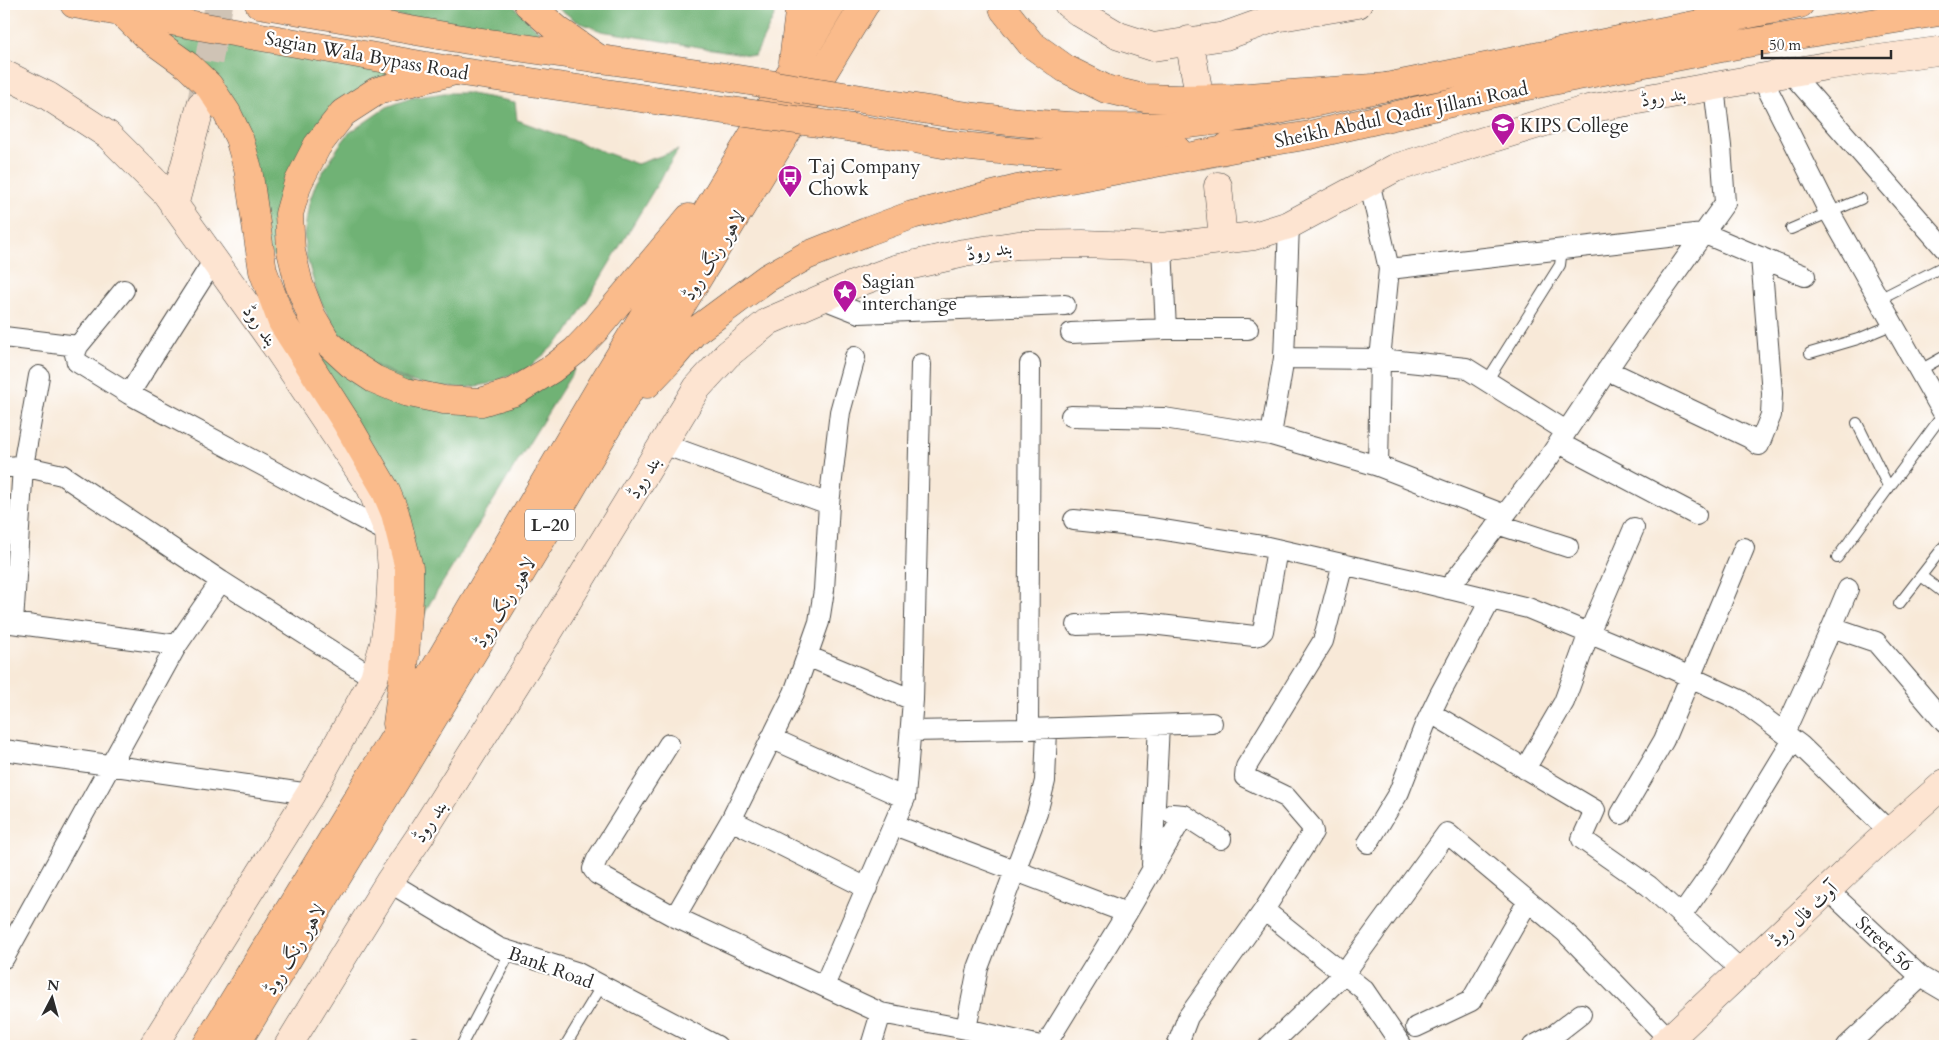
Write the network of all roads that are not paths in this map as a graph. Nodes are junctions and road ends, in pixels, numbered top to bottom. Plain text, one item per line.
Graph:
1 (74, 4) edge
2 (259, 4) edge
3 (528, 4) edge
4 (800, 4) edge
5 (832, 4) edge
6 (866, 4) edge
7 (1002, 4) edge
8 (1068, 4) edge
9 (1358, 4) edge
10 (1800, 4) edge
11 (121, 11) junction
12 (1945, 11) edge
13 (1189, 40) junction
14 (1945, 50) edge
15 (598, 59) junction
16 (792, 70) junction
17 (455, 71) junction
18 (1791, 73) junction
19 (4, 74) edge
20 (706, 74) joint
21 (1762, 78) junction
22 (1197, 83) tunnel mouth
23 (1387, 87) junction
24 (1714, 87) junction
25 (201, 105) tunnel mouth
26 (852, 128) joint
27 (1251, 145) junction
28 (739, 161) junction
29 (1369, 181) junction
30 (1218, 186) tunnel mouth
31 (1860, 199) dead end
32 (174, 206) junction
33 (1830, 213) junction
34 (1289, 225) junction
35 (1792, 229) dead end
36 (1703, 233) junction
37 (1223, 239) junction
38 (1162, 247) junction
39 (1562, 249) junction
40 (1761, 257) junction
41 (1943, 258) edge
42 (214, 260) junction
43 (1389, 269) junction
44 (1805, 276) dead end
45 (124, 290) dead end
46 (822, 298) junction
47 (1879, 300) junction
48 (1065, 305) dead end
49 (1894, 324) junction
50 (1166, 330) junction
51 (1248, 330) dead end
52 (1071, 333) dead end
53 (4, 337) edge
54 (78, 346) junction
55 (1810, 353) dead end
56 (1945, 356) edge
57 (855, 357) dead end
58 (1284, 358) junction
59 (1380, 359) junction
60 (921, 364) dead end
61 (1030, 364) dead end
62 (1607, 370) junction
63 (1920, 370) junction
64 (38, 376) dead end
65 (1487, 381) junction
66 (129, 394) junction
67 (1944, 414) edge
68 (614, 416) junction
69 (1071, 416) dead end
70 (1856, 424) dead end
71 (1271, 435) junction
72 (1562, 437) junction
73 (663, 444) junction
74 (13, 466) edge
75 (1378, 466) junction
76 (1889, 488) junction
77 (829, 504) junction
78 (1696, 515) dead end
79 (1074, 520) dead end
80 (1501, 520) junction
81 (1634, 528) dead end
82 (389, 533) junction
83 (1945, 545) edge
84 (1568, 547) dead end
85 (1744, 548) dead end
86 (1277, 549) junction
87 (1837, 558) dead end
88 (1343, 564) junction
89 (1921, 576) junction
90 (221, 581) junction
91 (1448, 588) junction
92 (1848, 589) dead end
93 (1945, 594) edge
94 (1490, 599) junction
95 (1899, 604) dead end
96 (8, 622) edge
97 (1077, 625) dead end
98 (1832, 627) junction
99 (1589, 633) junction
100 (177, 645) junction
101 (807, 656) junction
102 (1690, 677) junction
103 (374, 678) junction
104 (913, 700) junction
105 (1431, 713) junction
106 (1212, 723) dead end
107 (1945, 723) edge
108 (1159, 725) junction
109 (1038, 729) junction
110 (911, 731) junction
111 (396, 735) junction
112 (1789, 737) junction
113 (771, 738) junction
114 (669, 744) dead end
115 (4, 750) edge
116 (110, 764) junction
117 (1525, 768) junction
118 (1945, 783) edge
119 (310, 794) junction
120 (905, 798) junction
121 (1155, 811) junction
122 (1620, 814) dead end
123 (1184, 815) junction
124 (731, 820) junction
125 (894, 826) junction
126 (1890, 832) junction
127 (1221, 839) dead end
128 (1368, 843) dead end
129 (1152, 870) junction
130 (1016, 872) junction
131 (389, 882) junction
132 (867, 888) junction
133 (1828, 890) junction
134 (1528, 901) junction
135 (1264, 910) junction
136 (1127, 913) junction
137 (1681, 916) junction
138 (675, 917) junction
139 (510, 951) junction
140 (4, 958) edge
141 (1742, 971) junction
142 (1344, 974) junction
143 (1920, 977) junction
144 (602, 985) junction
145 (824, 986) junction
146 (1945, 991) edge
147 (881, 1013) junction
148 (1581, 1014) dead end
149 (1416, 1027) dead end
150 (966, 1029) junction
151 (691, 1040) edge
152 (1666, 1043) edge
153 (153, 1046) edge
154 (206, 1046) edge
155 (234, 1046) edge
156 (288, 1046) edge
157 (461, 1046) edge
158 (565, 1046) edge
159 (717, 1046) edge
160 (871, 1046) edge
161 (1040, 1046) edge
162 (1045, 1046) edge
163 (1177, 1046) edge
164 (1269, 1046) edge
165 (1402, 1046) edge
166 (1533, 1046) edge
167 (1847, 1046) edge

1 - 11 main road, Sagian Wala Bypass Road
2 - 15 main road, Sagian Wala Bypass Road
3 - 15 main road
4 - 16 main road
5 - 16 main road, لاہور رنگ روڈ / L-20
6 - 68 main road, لاہور رنگ روڈ / L-20, bridge
7 - 23 main road
8 - 13 main road
9 - 13 main road
10 - 23 main road, Sheikh Abdul Qadir Jillani Road
11 - 17 main road, Sagian Wala Bypass Road
11 - 111 main road
12 - 27 main road, Sheikh Abdul Qadir Jillani Road
13 - 22 main road
14 - 18 main road, بند روڈ
15 - 20 main road, Sagian Wala Bypass Road
16 - 28 main road, لاہور رنگ روڈ / L-20, bridge
17 - 26 main road, Sagian Wala Bypass Road, bridge
17 - 28 main road
18 - 21 main road, بند روڈ
18 - 41 street
19 - 32 main road, بند روڈ
20 - 23 main road, Sheikh Abdul Qadir Jillani Road, bridge
21 - 24 main road, بند روڈ
21 - 33 street
24 - 29 main road, بند روڈ
24 - 36 street
25 - 32 main road
26 - 27 main road, Sheikh Abdul Qadir Jillani Road
27 - 68 main road
28 - 111 main road, لاہور رنگ روڈ / L-20
29 - 34 main road, بند روڈ
29 - 43 street
30 - 37 main road
31 - 33 lane
32 - 42 main road, بند روڈ
33 - 35 lane
33 - 47 street
34 - 37 main road, بند روڈ
34 - 58 street
36 - 39 street
36 - 40 street
36 - 62 street
37 - 38 main road, بند روڈ
38 - 46 main road, بند روڈ
38 - 50 street
39 - 43 street
39 - 65 lane
40 - 44 street
40 - 62 street
41 - 47 lane
42 - 66 street
42 - 82 main road, بند روڈ
43 - 59 street
45 - 54 street
46 - 48 street
46 - 73 main road, بند روڈ
47 - 49 street
49 - 55 lane
49 - 63 street
50 - 51 street
50 - 52 street
53 - 54 street
54 - 66 street
56 - 63 lane
57 - 77 street
58 - 59 street
58 - 71 street
59 - 65 street
59 - 75 street
60 - 104 street
61 - 109 street
62 - 72 street
63 - 67 street
64 - 74 street
65 - 72 street
66 - 82 street
67 - 76 lane
68 - 155 main road, لاہور رنگ روڈ / L-20
69 - 71 street
70 - 76 lane
71 - 75 street
72 - 78 street
72 - 80 street
73 - 77 street
73 - 131 main road, بند روڈ
74 - 90 street
74 - 96 street
75 - 80 street
76 - 87 lane
77 - 101 street
79 - 86 street
80 - 84 street
80 - 91 street
81 - 99 street
82 - 103 main road, بند روڈ
83 - 89 lane
85 - 102 street
86 - 88 street
86 - 97 street
88 - 91 street
88 - 135 street
89 - 93 lane
89 - 95 lane
90 - 100 street
90 - 103 street
91 - 94 street
92 - 98 street
94 - 99 street
94 - 105 street
96 - 100 street
98 - 107 street
98 - 112 street
99 - 102 street
99 - 117 street
100 - 116 street
101 - 104 street
101 - 113 street
102 - 112 street
102 - 122 street
103 - 119 main road, بند روڈ
104 - 110 street
105 - 117 street
105 - 128 street
106 - 108 street
108 - 109 street
108 - 121 street
109 - 110 street
109 - 130 street
110 - 120 street
111 - 154 main road, لاہور رنگ روڈ / L-20
112 - 126 street
112 - 137 street
113 - 120 street
113 - 124 street
114 - 138 street
115 - 116 street
116 - 119 street
116 - 140 street
117 - 137 street
118 - 126 main road, آوٹ فال روڈ
119 - 153 main road, بند روڈ
120 - 125 street
121 - 123 street
121 - 129 street
123 - 127 street
123 - 129 street
124 - 132 street
124 - 138 street
125 - 130 street
125 - 132 street
126 - 133 main road, آوٹ فال روڈ
129 - 136 street
130 - 136 street
130 - 150 street
131 - 139 street, Bank Road
131 - 156 main road, بند روڈ
132 - 145 street
133 - 141 main road, آوٹ فال روڈ
133 - 143 street, Street 56
134 - 142 street
134 - 149 street
134 - 152 street
135 - 142 street
135 - 163 street
136 - 162 street
137 - 141 street
138 - 145 street
139 - 144 street, Bank Road
139 - 157 lane
141 - 152 main road, آوٹ فال روڈ
142 - 164 street
142 - 165 street
143 - 146 street, Street 56
143 - 167 street
144 - 151 street, Bank Road
144 - 158 lane
145 - 147 street
147 - 150 street
147 - 160 street
148 - 166 street
150 - 161 street
151 - 159 street, Bank Road

